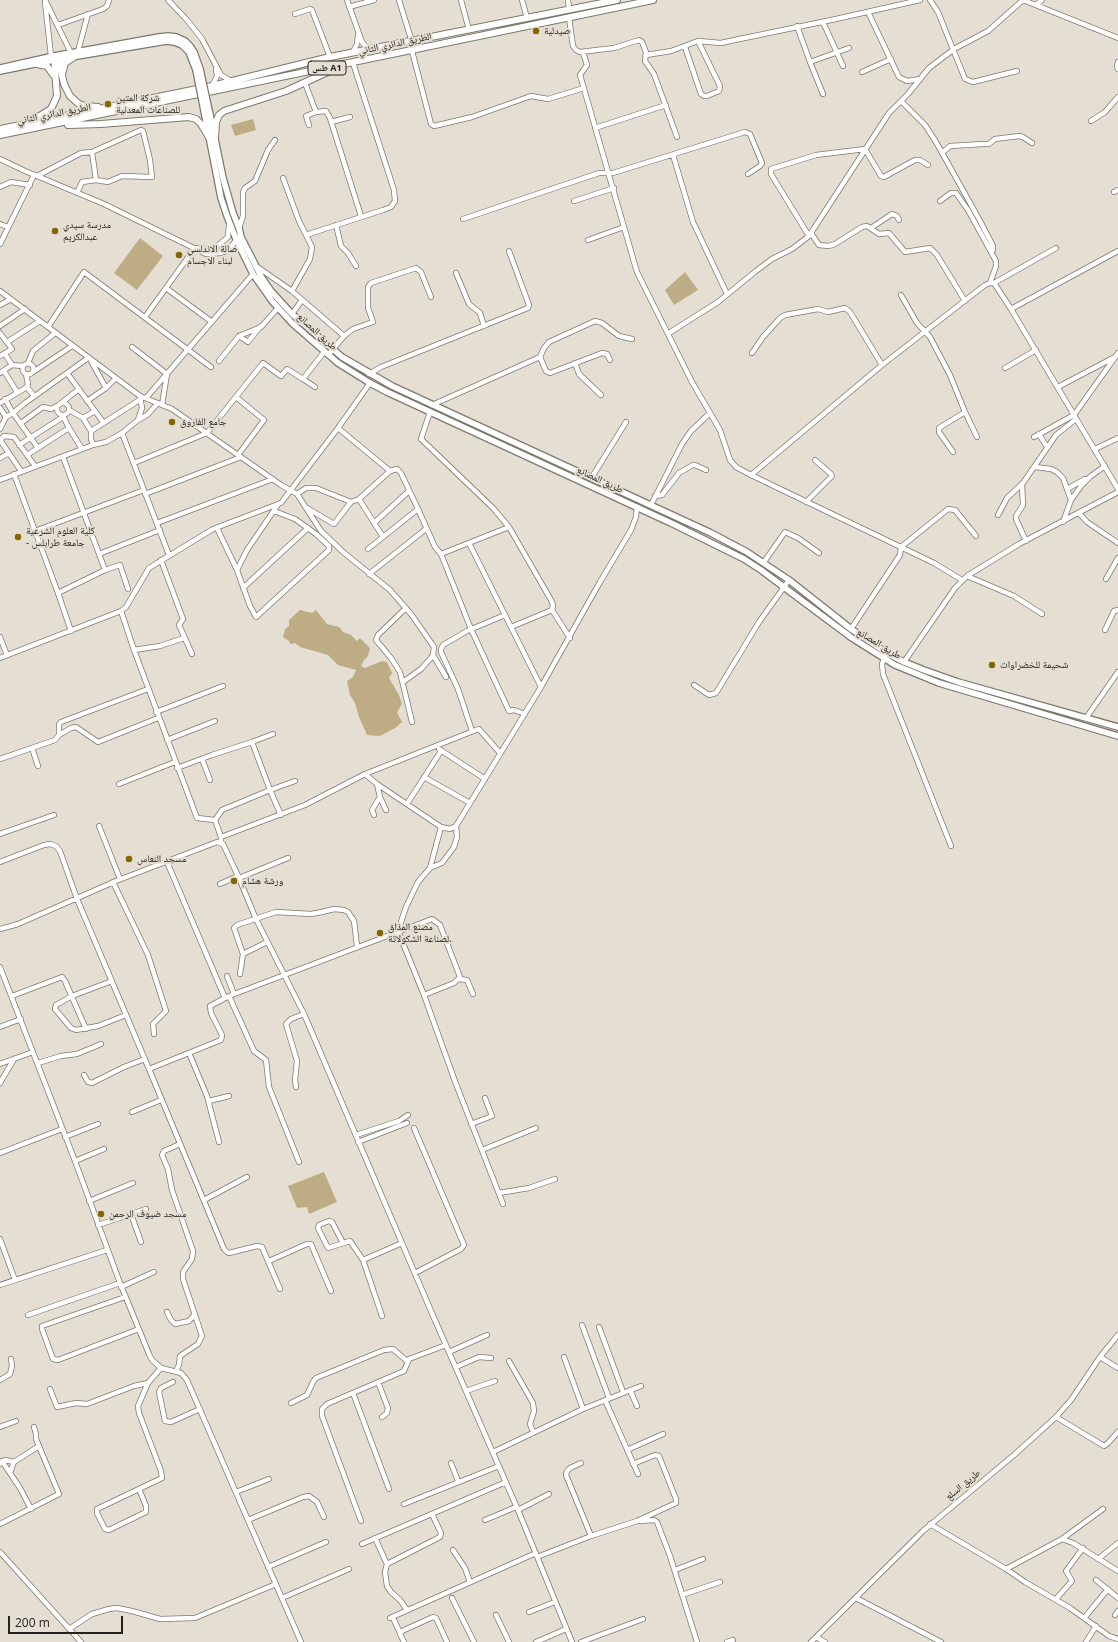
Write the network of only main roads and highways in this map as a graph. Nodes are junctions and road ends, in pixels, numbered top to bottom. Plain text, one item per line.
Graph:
1 (617, 0) edge
2 (653, 0) edge
3 (73, 55) junction
4 (55, 57) junction
5 (37, 64) junction
6 (343, 65) junction
7 (0, 69) edge
8 (198, 70) junction
9 (60, 79) junction
10 (108, 107) junction
11 (18, 125) junction
12 (48, 125) junction
13 (0, 129) edge
14 (0, 135) edge
15 (212, 139) junction
16 (238, 238) junction
17 (1058, 710) junction
18 (1054, 717) junction
19 (1118, 728) edge
20 (1118, 736) edge

1 - 10 highway, الطريق الدائري الثاني / طس A1
2 - 6 highway, الطريق الدائري الثاني / طس A1
3 - 4 main road
3 - 8 main road
3 - 8 main road
3 - 9 highway
4 - 5 main road
4 - 7 main road
4 - 9 highway
5 - 7 main road
5 - 9 highway
6 - 12 highway, الطريق الدائري الثاني / طس A1
6 - 15 highway
8 - 15 main road, طريق المصانع, bridge
9 - 10 highway
9 - 11 highway
10 - 11 highway, الطريق الدائري الثاني / طس A1
11 - 13 highway, الطريق الدائري الثاني / طس A1
12 - 14 highway, الطريق الدائري الثاني / طس A1
12 - 15 highway
15 - 16 main road, طريق المصانع
15 - 16 main road, طريق المصانع
16 - 17 main road, طريق المصانع
16 - 18 main road, طريق المصانع
17 - 18 main road
17 - 19 main road, طريق المصانع
18 - 20 main road, طريق المصانع

